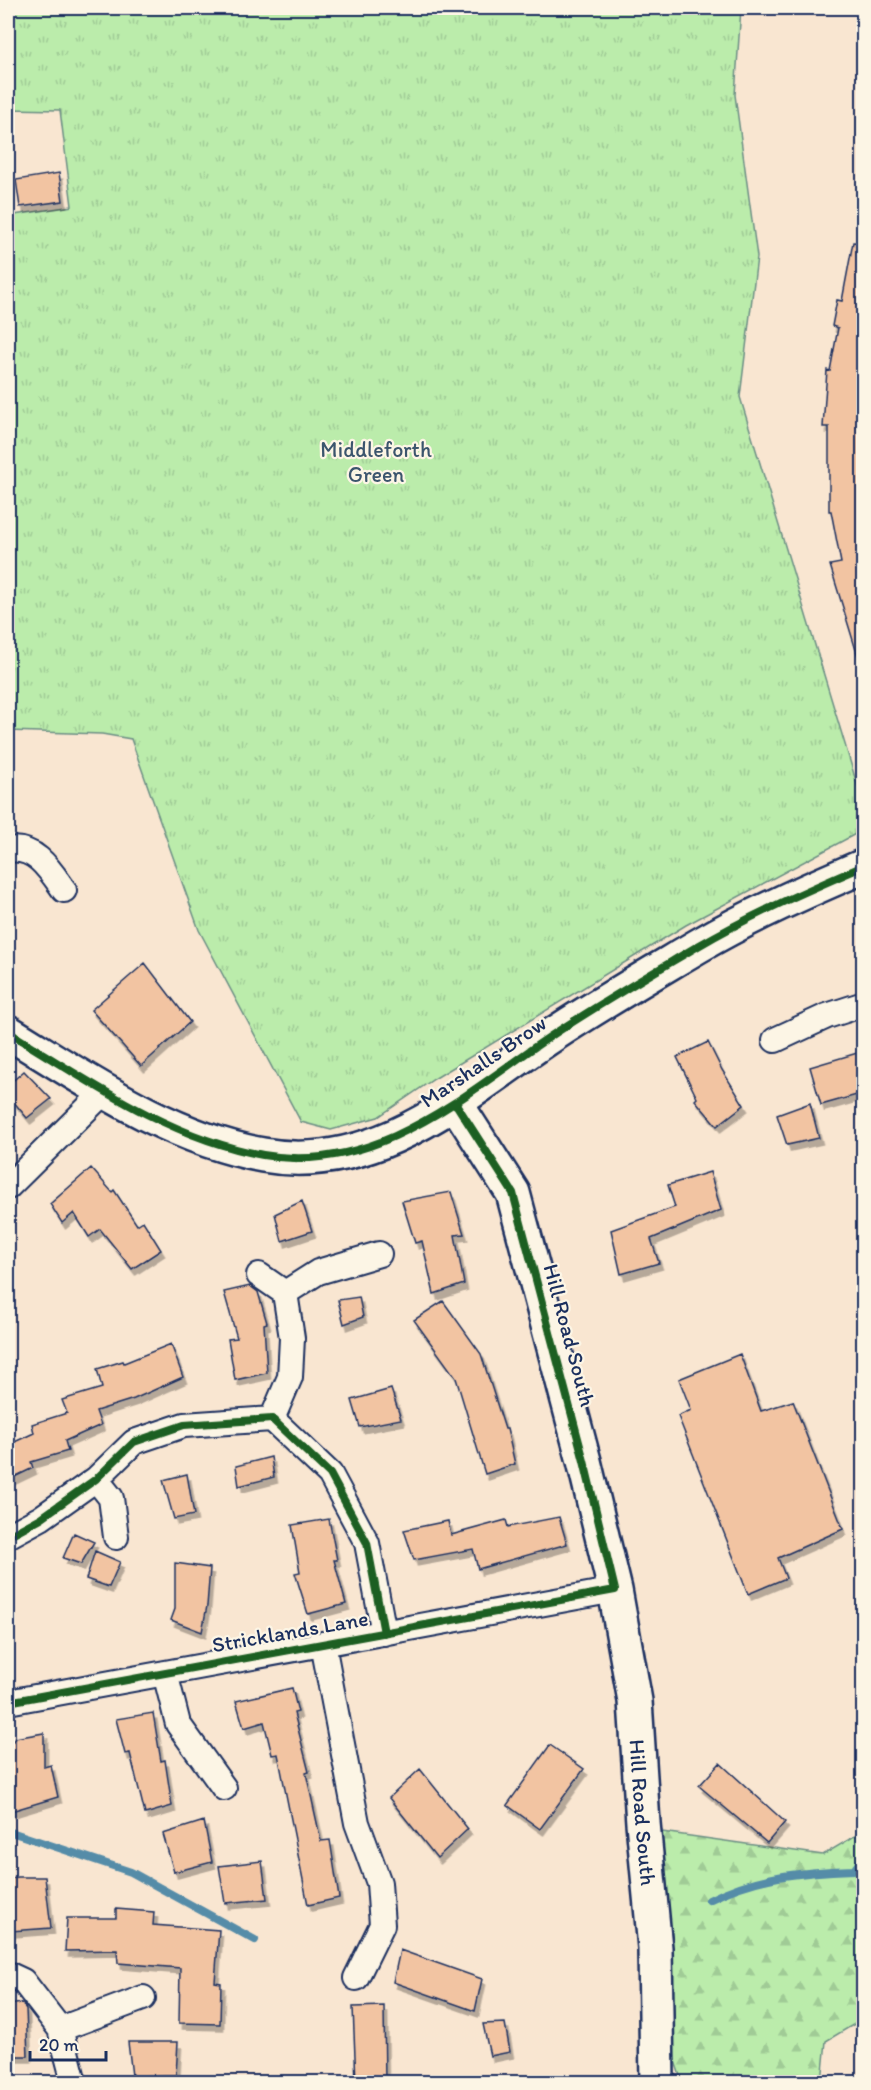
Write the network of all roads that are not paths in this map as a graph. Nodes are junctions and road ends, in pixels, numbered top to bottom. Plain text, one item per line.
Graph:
1 (8, 850) edge
2 (864, 866) edge
3 (64, 890) dead end
4 (864, 1004) edge
5 (8, 1032) edge
6 (775, 1040) dead end
7 (105, 1091) junction
8 (456, 1104) junction
9 (8, 1187) edge
10 (379, 1254) dead end
11 (259, 1275) dead end
12 (285, 1293) junction
13 (272, 1419) junction
14 (96, 1479) junction
15 (8, 1536) edge
16 (116, 1537) dead end
17 (615, 1590) junction
18 (384, 1633) junction
19 (323, 1644) junction
20 (165, 1673) junction
21 (8, 1702) edge
22 (224, 1788) dead end
23 (8, 1974) edge
24 (356, 1978) dead end
25 (143, 1998) dead end
26 (60, 2029) junction
27 (74, 2082) edge
28 (657, 2082) edge

1 - 3 street
2 - 8 street, Marshalls Brow
4 - 6 street
5 - 7 street, Marshalls Brow
7 - 8 street, Marshalls Brow
7 - 9 street
8 - 17 street, Hill Road South
10 - 12 street
11 - 12 street
12 - 13 street
13 - 14 street
13 - 18 street
14 - 15 street
14 - 16 street
17 - 18 street, Stricklands Lane
17 - 28 street, Hill Road South
18 - 19 street, Stricklands Lane
19 - 20 street, Stricklands Lane
19 - 24 street
20 - 21 street, Stricklands Lane
20 - 22 street
23 - 26 street
25 - 26 street
26 - 27 street

